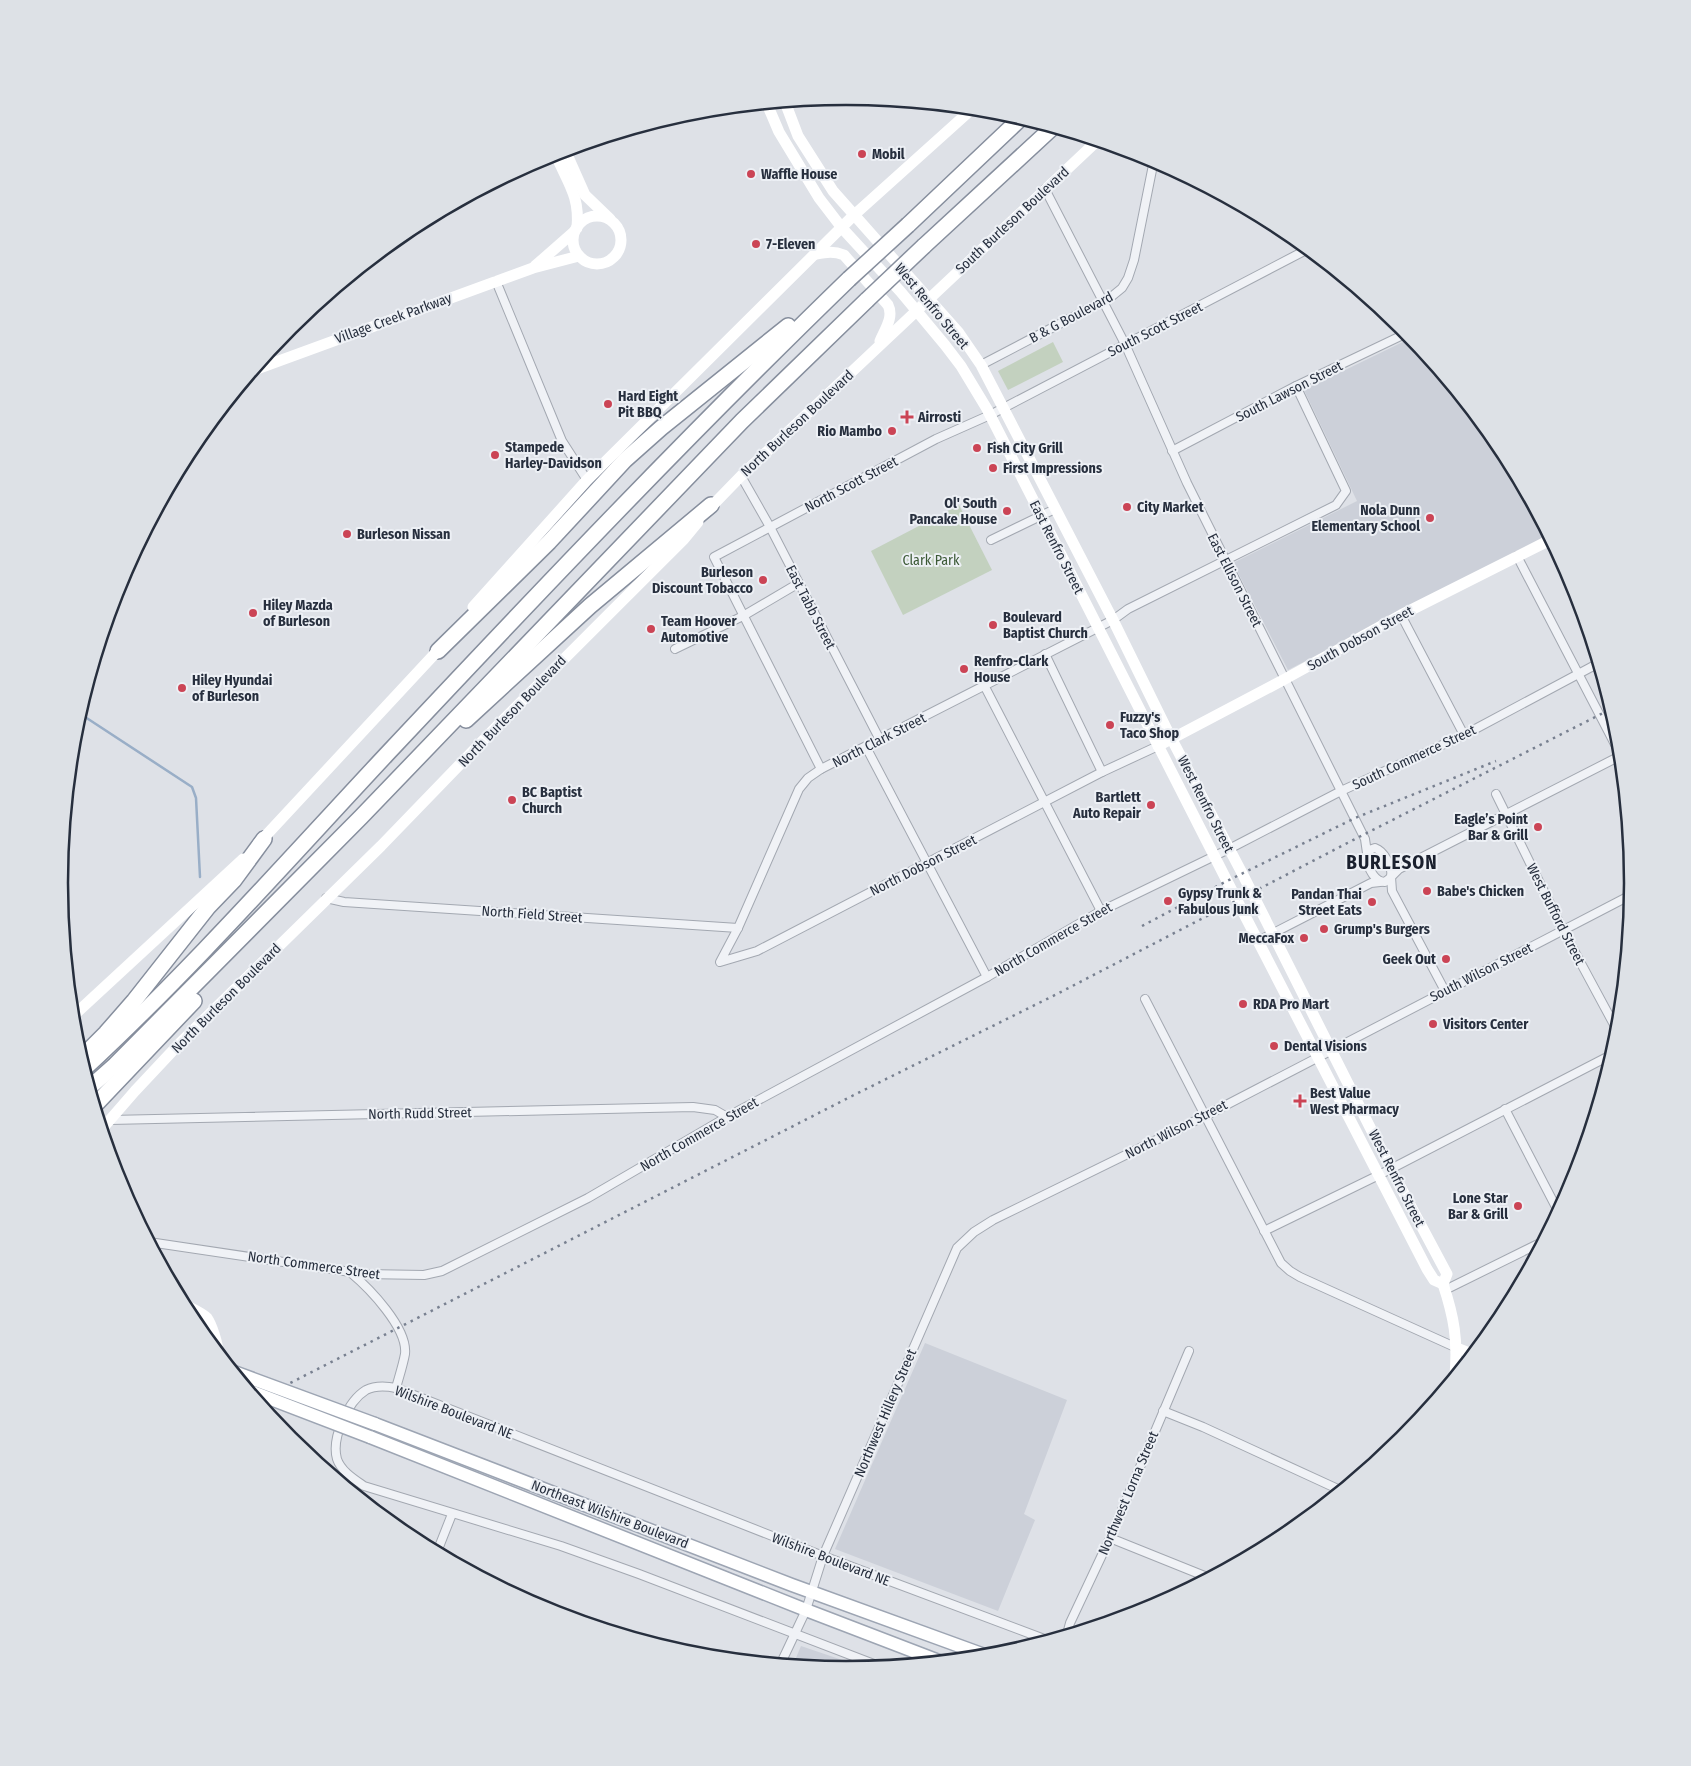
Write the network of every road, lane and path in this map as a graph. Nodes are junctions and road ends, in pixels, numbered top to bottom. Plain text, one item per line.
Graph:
1 (787, 108) edge
2 (779, 109) edge
3 (769, 110) edge
4 (965, 115) edge
5 (1014, 124) edge
6 (1048, 132) edge
7 (798, 136) junction
8 (1093, 145) edge
9 (568, 156) edge
10 (558, 160) edge
11 (1152, 168) edge
12 (1045, 189) junction
13 (853, 216) junction
14 (613, 222) junction
15 (842, 228) junction
16 (576, 229) junction
17 (1302, 253) edge
18 (816, 254) junction
19 (579, 256) junction
20 (533, 268) junction
21 (849, 279) junction
22 (496, 281) junction
23 (928, 299) junction
24 (1103, 302) junction
25 (916, 311) junction
26 (1399, 337) edge
27 (1125, 344) junction
28 (877, 347) junction
29 (980, 365) junction
30 (265, 366) edge
31 (1296, 386) junction
32 (1002, 408) junction
33 (990, 415) junction
34 (1172, 451) junction
35 (741, 476) junction
36 (587, 480) junction
37 (711, 506) junction
38 (1055, 509) junction
39 (1041, 516) junction
40 (770, 527) junction
41 (991, 540) dead end
42 (1545, 543) edge
43 (1517, 556) junction
44 (1225, 560) junction
45 (799, 583) junction
46 (1401, 615) junction
47 (743, 616) junction
48 (1113, 620) junction
49 (1098, 627) junction
50 (675, 649) dead end
51 (438, 651) junction
52 (1045, 654) junction
53 (1592, 666) edge
54 (1578, 674) junction
55 (1285, 679) junction
56 (984, 685) junction
57 (1464, 735) junction
58 (1610, 735) edge
59 (1172, 739) junction
60 (880, 740) junction
61 (1158, 746) junction
62 (866, 747) junction
63 (1614, 759) edge
64 (821, 768) junction
65 (1102, 772) junction
66 (1341, 791) junction
67 (1496, 794) dead end
68 (1045, 802) junction
69 (1506, 814) junction
70 (361, 816) junction
71 (1364, 837) junction
72 (264, 839) junction
73 (1229, 849) junction
74 (1378, 849) junction
75 (1367, 853) junction
76 (1214, 856) junction
77 (927, 863) junction
78 (1391, 877) junction
79 (1381, 882) junction
80 (1392, 891) junction
81 (326, 898) junction
82 (1623, 899) edge
83 (1237, 901) joint
84 (1101, 910) junction
85 (738, 928) junction
86 (1563, 930) junction
87 (1272, 934) junction
88 (240, 941) junction
89 (1258, 941) junction
90 (987, 977) junction
91 (1445, 991) junction
92 (1145, 999) dead end
93 (78, 1011) edge
94 (1611, 1020) edge
95 (1332, 1051) junction
96 (86, 1052) edge
97 (1319, 1057) junction
98 (1603, 1060) edge
99 (89, 1064) edge
100 (94, 1084) edge
101 (99, 1101) edge
102 (1506, 1109) junction
103 (1205, 1116) junction
104 (727, 1117) junction
105 (110, 1120) junction
106 (106, 1124) edge
107 (1391, 1169) junction
108 (1379, 1175) junction
109 (1033, 1201) joint
110 (1554, 1203) edge
111 (1264, 1231) junction
112 (157, 1243) edge
113 (1533, 1246) edge
114 (349, 1271) junction
115 (1444, 1287) junction
116 (196, 1310) edge
117 (215, 1338) edge
118 (1457, 1348) junction
119 (1189, 1351) dead end
120 (1467, 1352) edge
121 (1456, 1366) edge
122 (244, 1376) edge
123 (396, 1388) junction
124 (260, 1395) edge
125 (1163, 1410) junction
126 (1335, 1487) edge
127 (452, 1514) junction
128 (1110, 1538) junction
129 (439, 1546) edge
130 (823, 1556) junction
131 (1200, 1575) edge
132 (812, 1592) junction
133 (806, 1610) junction
134 (1069, 1628) edge
135 (795, 1634) junction
136 (1037, 1636) edge
137 (971, 1650) edge
138 (928, 1656) edge
139 (783, 1658) edge
140 (864, 1660) edge

1 - 7 main road
2 - 7 main road
3 - 15 main road
4 - 13 main road
5 - 21 highway, bridge
6 - 70 highway, bridge
7 - 13 main road
8 - 12 main road, South Burleson Boulevard
9 - 14 main road
10 - 16 main road
11 - 24 street, B & G Boulevard
12 - 23 main road, South Burleson Boulevard
12 - 24 street, East Ellison Street
13 - 15 main road
13 - 23 main road, West Renfro Street
14 - 16 main road, Village Creek Parkway
14 - 19 main road
15 - 18 main road
15 - 25 main road, West Renfro Street
16 - 19 main road
16 - 20 main road, Village Creek Parkway
17 - 27 street, South Scott Street
18 - 28 main road
18 - 36 main road
19 - 20 main road, Village Creek Parkway
20 - 22 main road, Village Creek Parkway
21 - 51 highway
21 - 99 highway
22 - 30 main road, Village Creek Parkway
22 - 36 street
23 - 25 main road, North Burleson Boulevard
23 - 29 main road, West Renfro Street
24 - 27 street, East Ellison Street
24 - 29 street, B & G Boulevard
25 - 28 main road, North Burleson Boulevard
25 - 33 main road, East Renfro Street
26 - 31 street, South Lawson Street
27 - 32 street, South Scott Street
27 - 34 street, East Ellison Street
28 - 35 main road, North Burleson Boulevard
29 - 32 main road, West Renfro Street
31 - 34 street, South Lawson Street
31 - 44 street, North Clark Street
32 - 33 street, South Scott Street
32 - 38 main road, West Renfro Street
33 - 39 main road, East Renfro Street
33 - 40 street, North Scott Street
34 - 44 street, East Ellison Street
35 - 37 main road, North Burleson Boulevard
35 - 40 street, East Tabb Street
36 - 51 main road
37 - 70 highway
37 - 81 main road, North Burleson Boulevard
38 - 39 street
38 - 48 main road, West Renfro Street
39 - 41 street
39 - 49 main road, East Renfro Street
40 - 45 street, East Tabb Street
40 - 47 street, North Scott Street
42 - 43 main road, South Dobson Street
43 - 46 main road, South Dobson Street
43 - 54 street
44 - 48 street, North Clark Street
44 - 55 street, East Ellison Street
45 - 47 street
45 - 60 street, East Tabb Street
46 - 55 main road, South Dobson Street
46 - 57 street
47 - 50 street
47 - 64 street
48 - 49 street, North Clark Street
48 - 59 main road, West Renfro Street
49 - 52 street, North Clark Street
49 - 61 main road, East Renfro Street
51 - 72 main road
52 - 56 street, North Clark Street
52 - 65 street
53 - 54 street, South Commerce Street
54 - 57 street, South Commerce Street
54 - 58 street
55 - 59 main road, South Dobson Street
55 - 66 street, East Ellison Street
56 - 60 street, North Clark Street
56 - 68 street
57 - 66 street, South Commerce Street
59 - 61 main road, South Dobson Street
59 - 73 main road, West Renfro Street
60 - 62 street, North Clark Street
61 - 65 street, North Dobson Street
61 - 76 main road, East Renfro Street
62 - 64 street, North Clark Street
62 - 77 street
63 - 69 street
64 - 85 street, North Clark Street
65 - 68 street, North Dobson Street
66 - 71 street, East Ellison Street
66 - 73 street, South Commerce Street
67 - 69 street, West Bufford Street
68 - 77 street, North Dobson Street
68 - 84 street
69 - 78 street
69 - 86 street, West Bufford Street
70 - 88 highway
71 - 74 street, East Ellison Street
71 - 75 street, East Ellison Street
72 - 93 main road
72 - 96 highway
73 - 76 street, South Commerce Street
73 - 87 main road, West Renfro Street
74 - 75 street
74 - 78 street, East Ellison Street
75 - 79 street, East Ellison Street
76 - 83 main road, East Renfro Street
76 - 84 street, North Commerce Street
77 - 85 street, North Dobson Street
77 - 90 street
78 - 79 street
78 - 80 street, East Ellison Street
79 - 80 street, East Ellison Street
79 - 87 street
80 - 91 street
81 - 85 street, North Field Street
81 - 105 main road, North Burleson Boulevard
82 - 86 street, South Wilson Street
83 - 89 main road, West Renfro Street
84 - 90 street, North Commerce Street
86 - 91 street, South Wilson Street
86 - 94 street, West Bufford Street
87 - 89 street
87 - 95 main road, West Renfro Street
88 - 100 highway
88 - 101 highway
89 - 97 main road, West Renfro Street
90 - 104 street, North Commerce Street
91 - 95 street, South Wilson Street
92 - 103 street
95 - 97 street, South Wilson Street
95 - 107 main road, West Renfro Street
97 - 103 street, North Wilson Street
97 - 108 main road, West Renfro Street
98 - 102 street
102 - 107 street
102 - 110 street
103 - 109 street, North Wilson Street
103 - 111 street
104 - 105 street, North Rudd Street
104 - 114 street, North Commerce Street
105 - 106 main road, North Burleson Boulevard
107 - 108 street
107 - 115 main road, West Renfro Street
108 - 111 street
108 - 115 main road, West Renfro Street
109 - 130 street, Northwest Hillery Street
111 - 118 street
112 - 114 street, North Commerce Street
113 - 115 street
114 - 123 street
115 - 118 main road, West Renfro Street
116 - 117 main road
118 - 120 main road
118 - 121 main road, West Renfro Street
119 - 125 street, Northwest Lorna Street
122 - 132 main road, Northeast Wilshire Boulevard, bridge
123 - 127 street, Wilshire Boulevard NE
123 - 130 street, Wilshire Boulevard NE
124 - 133 main road, Northeast Wilshire Boulevard, bridge
125 - 126 street
125 - 128 street, Northwest Lorna Street
127 - 129 street
127 - 135 street, Wilshire Boulevard NE
128 - 131 street
128 - 134 street, Northwest Lorna Street
130 - 132 street, Northwest Hillery Street
130 - 136 street, Wilshire Boulevard NE
132 - 133 street, Northwest Hillery Street
132 - 137 main road, Northeast Wilshire Boulevard
133 - 135 street, Northwest Hillery Street
133 - 138 main road, Northeast Wilshire Boulevard
135 - 139 street, Northwest Hillery Street
135 - 140 street, Wilshire Boulevard NE

